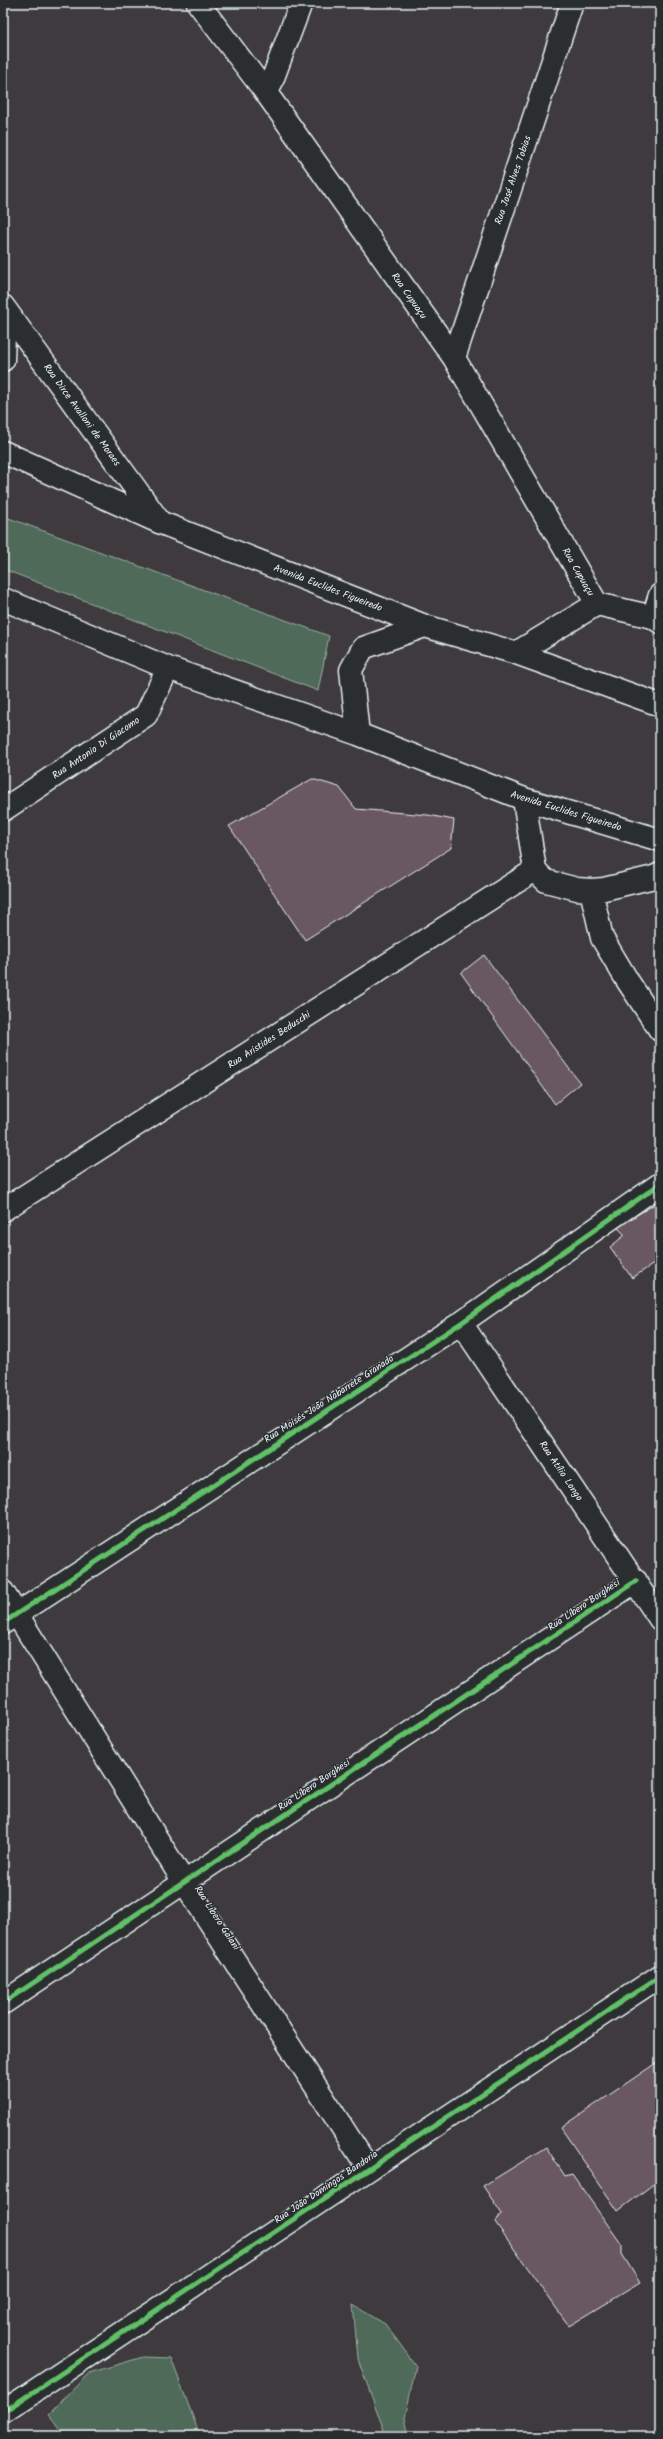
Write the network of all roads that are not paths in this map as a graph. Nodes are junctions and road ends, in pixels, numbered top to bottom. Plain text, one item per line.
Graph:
1 (198, 3) edge
2 (301, 3) edge
3 (572, 3) edge
4 (267, 94) junction
5 (4, 307) edge
6 (454, 358) junction
7 (3, 360) edge
8 (3, 452) edge
9 (159, 522) junction
10 (660, 595) edge
11 (3, 599) edge
12 (597, 604) junction
13 (656, 619) edge
14 (425, 626) junction
15 (516, 653) junction
16 (168, 668) junction
17 (660, 705) edge
18 (358, 734) junction
19 (524, 799) junction
20 (3, 810) edge
21 (660, 840) edge
22 (535, 870) junction
23 (660, 874) edge
24 (591, 890) junction
25 (660, 1030) edge
26 (660, 1184) edge
27 (3, 1210) edge
28 (461, 1323) junction
29 (636, 1582) junction
30 (3, 1592) edge
31 (10, 1618) edge
32 (660, 1619) edge
33 (184, 1882) junction
34 (660, 1976) edge
35 (3, 2003) edge
36 (369, 2169) junction
37 (3, 2412) edge

1 - 4 street, Rua Cupuaçu
2 - 4 street
3 - 6 street, Rua José Alves Tobias
4 - 6 street, Rua Cupuaçu
5 - 7 street, Rua Dirce Avalloni de Moraes
5 - 9 street, Rua Dirce Avalloni de Moraes
6 - 12 street, Rua Cupuaçu
8 - 9 street, Avenida Euclides Figueiredo
9 - 14 street, Avenida Euclides Figueiredo
10 - 13 street
11 - 16 street, Avenida Euclides Figueiredo
12 - 13 street, Rua Cupuaçu
12 - 15 street, Rua Cupuaçu
14 - 15 street, Avenida Euclides Figueiredo
14 - 18 street
15 - 17 street, Avenida Euclides Figueiredo
16 - 18 street, Avenida Euclides Figueiredo
16 - 20 street, Rua Antonio Di Giacomo
18 - 19 street, Avenida Euclides Figueiredo
19 - 21 street, Avenida Euclides Figueiredo
19 - 22 street
22 - 24 street
22 - 27 street, Rua Aristides Beduschi
23 - 24 street
24 - 25 street
26 - 28 street, Rua Moisés João Nabarrete Granado
28 - 29 street, Rua Atílio Longo
28 - 31 street, Rua Moisés João Nabarrete Granado
29 - 32 street, Rua Atílio Longo
29 - 33 street, Rua Líbero Borghesi
30 - 31 street, Rua Líbero Galani
31 - 33 street, Rua Líbero Galani
33 - 35 street, Rua Líbero Borghesi
33 - 36 street, Rua Líbero Galani
34 - 36 street, Rua João Domingos Bandoria
36 - 37 street, Rua João Domingos Bandoria

